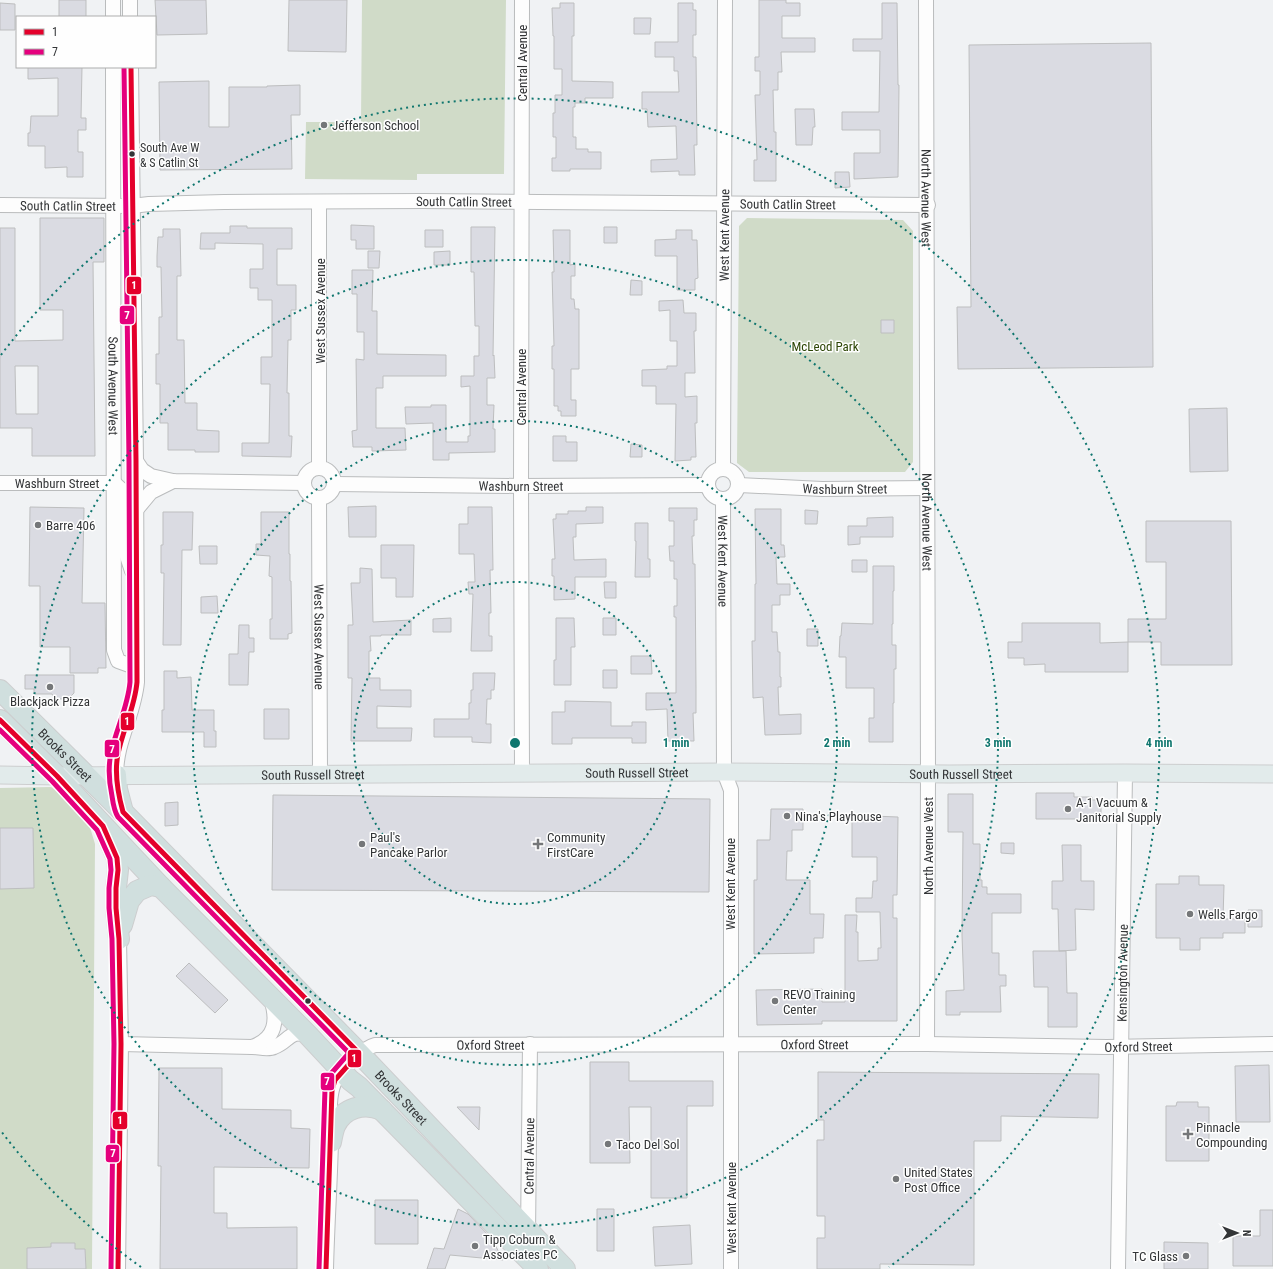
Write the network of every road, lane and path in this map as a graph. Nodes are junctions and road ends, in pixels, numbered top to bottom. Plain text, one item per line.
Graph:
1 (113, 0) edge
2 (130, 0) edge
3 (522, 0) edge
4 (725, 0) edge
5 (926, 0) edge
6 (113, 16) edge
7 (130, 16) edge
8 (114, 68) edge
9 (131, 68) edge
10 (319, 202) junction
11 (521, 202) junction
12 (724, 204) junction
13 (0, 205) edge
14 (928, 205) junction
15 (113, 206) junction
16 (132, 206) junction
17 (136, 461) junction
18 (319, 468) junction
19 (723, 469) junction
20 (173, 481) junction
21 (0, 483) edge
22 (114, 483) junction
23 (304, 484) junction
24 (334, 484) junction
25 (708, 485) junction
26 (739, 485) junction
27 (521, 486) junction
28 (927, 488) junction
29 (319, 498) junction
30 (723, 500) junction
31 (136, 510) junction
32 (136, 583) junction
33 (136, 664) junction
34 (0, 690) edge
35 (0, 720) edge
36 (724, 772) junction
37 (522, 773) junction
38 (1125, 773) junction
39 (928, 774) junction
40 (1273, 774) edge
41 (0, 775) edge
42 (116, 775) junction
43 (320, 775) junction
44 (57, 776) junction
45 (87, 776) junction
46 (123, 812) junction
47 (103, 826) junction
48 (153, 887) junction
49 (119, 939) junction
50 (270, 997) junction
51 (308, 1035) junction
52 (120, 1044) junction
53 (530, 1044) junction
54 (732, 1044) junction
55 (927, 1044) junction
56 (1273, 1044) edge
57 (252, 1047) junction
58 (1122, 1047) junction
59 (359, 1053) junction
60 (343, 1071) junction
61 (382, 1110) junction
62 (331, 1142) junction
63 (528, 1231) junction
64 (531, 1265) edge
65 (118, 1269) edge
66 (326, 1269) edge
67 (565, 1269) edge
68 (731, 1269) edge
69 (1118, 1269) edge

1 - 6 street
2 - 7 street
3 - 11 street, Central Avenue
4 - 12 street, West Kent Avenue
5 - 14 street, North Avenue West
8 - 15 street, South Avenue West
9 - 16 street, South Avenue West
10 - 11 street, South Catlin Street
10 - 16 street, South Catlin Street
10 - 18 street, West Sussex Avenue
11 - 12 street, South Catlin Street
11 - 27 street, Central Avenue
12 - 14 street, South Catlin Street
12 - 19 street, West Kent Avenue
13 - 15 street, South Catlin Street
14 - 28 street, North Avenue West
15 - 16 street, South Catlin Street
15 - 22 street, South Avenue West
16 - 17 street, South Avenue West
17 - 20 street
17 - 31 street, South Avenue West
18 - 23 street
18 - 24 street
19 - 25 street
19 - 26 street
20 - 23 street
20 - 31 street
21 - 22 street, Washburn Street
22 - 32 street
22 - 33 street, South Avenue West
23 - 29 street
24 - 27 street, Washburn Street
24 - 29 street
25 - 27 street, Washburn Street
25 - 30 street
26 - 28 street, Washburn Street
26 - 30 street
27 - 37 street, Central Avenue
28 - 39 street, North Avenue West
29 - 43 street, West Sussex Avenue
30 - 36 street, West Kent Avenue
31 - 32 street, South Avenue West
32 - 33 street, South Avenue West
33 - 42 street, South Avenue West
34 - 45 highway, Brooks Street
35 - 44 highway, Brooks Street
36 - 37 main road, South Russell Street
36 - 39 main road, South Russell Street
36 - 54 street, West Kent Avenue
37 - 43 main road, South Russell Street
38 - 39 main road, South Russell Street
38 - 40 main road, South Russell Street
38 - 58 street, Kensington Avenue
39 - 55 street, North Avenue West
41 - 44 main road, South Russell Street
42 - 43 main road, South Russell Street
42 - 45 main road, South Russell Street
42 - 46 highway
44 - 45 main road, South Russell Street
44 - 47 highway, Brooks Street
45 - 46 highway, Brooks Street
46 - 59 highway, Brooks Street
47 - 48 highway, Brooks Street
47 - 49 highway
48 - 49 highway
48 - 50 highway, Brooks Street
49 - 52 street
50 - 51 highway, Brooks Street
50 - 57 street
51 - 57 street
51 - 60 highway, Brooks Street
52 - 57 street
52 - 65 street
53 - 54 street, Oxford Street
53 - 59 street, Oxford Street
53 - 63 street, Central Avenue
54 - 55 street, Oxford Street
54 - 68 street, West Kent Avenue
55 - 58 street, Oxford Street
56 - 58 street, Oxford Street
58 - 69 street, Kensington Avenue
59 - 60 street
59 - 63 highway, Brooks Street
60 - 61 highway, Brooks Street
60 - 62 street
61 - 62 highway
61 - 64 highway, Brooks Street
62 - 66 street
63 - 64 street, Central Avenue
63 - 67 highway, Brooks Street

